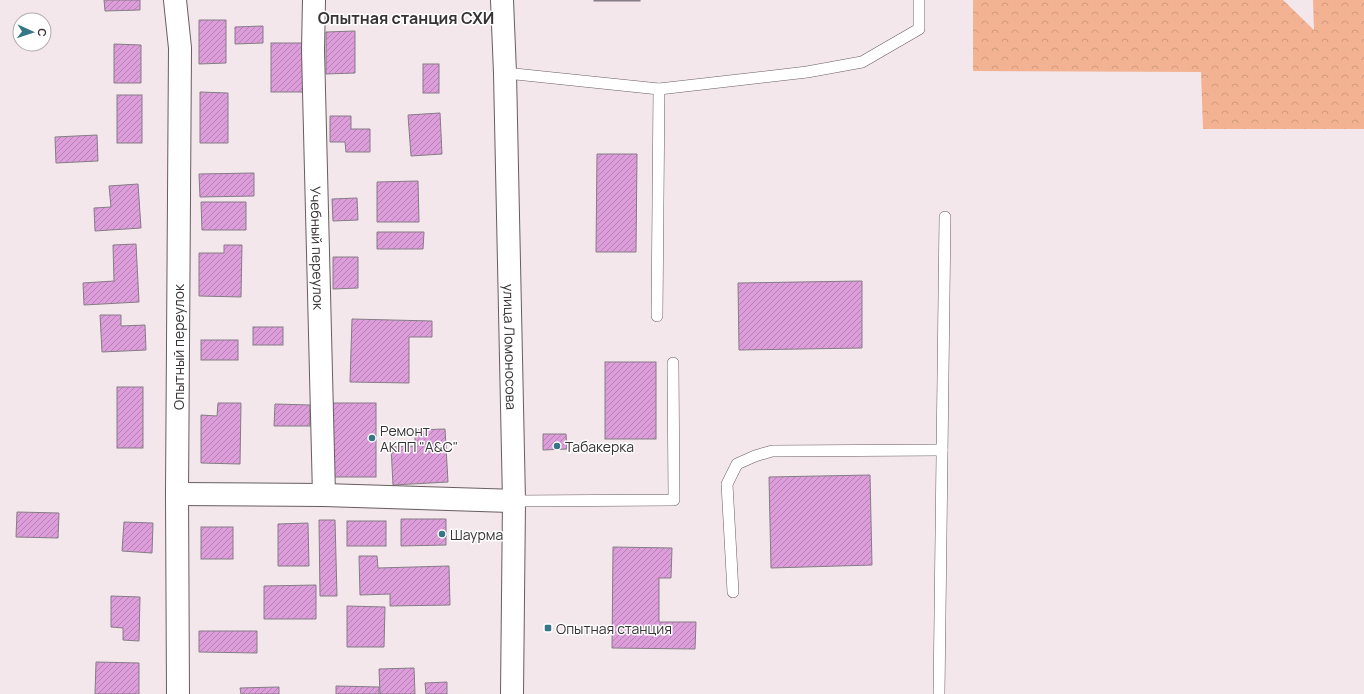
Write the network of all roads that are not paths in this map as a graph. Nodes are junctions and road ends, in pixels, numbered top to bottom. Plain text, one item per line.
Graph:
1 (175, 0) edge
2 (314, 0) edge
3 (502, 0) edge
4 (919, 0) edge
5 (505, 72) junction
6 (659, 89) junction
7 (945, 217) dead end
8 (657, 316) dead end
9 (673, 363) dead end
10 (942, 450) junction
11 (177, 494) junction
12 (324, 495) junction
13 (514, 501) junction
14 (733, 592) dead end
15 (178, 694) edge
16 (512, 694) edge
17 (938, 694) edge

1 - 11 street, Опытный переулок
2 - 12 street, Учебный переулок
3 - 5 street, улица Ломоносова
4 - 6 lane
5 - 6 lane
5 - 13 street, улица Ломоносова
6 - 8 lane
7 - 10 lane
9 - 13 lane
10 - 14 lane
10 - 17 lane
11 - 12 street
11 - 15 street, Опытный переулок
12 - 13 street
13 - 16 street, улица Ломоносова

